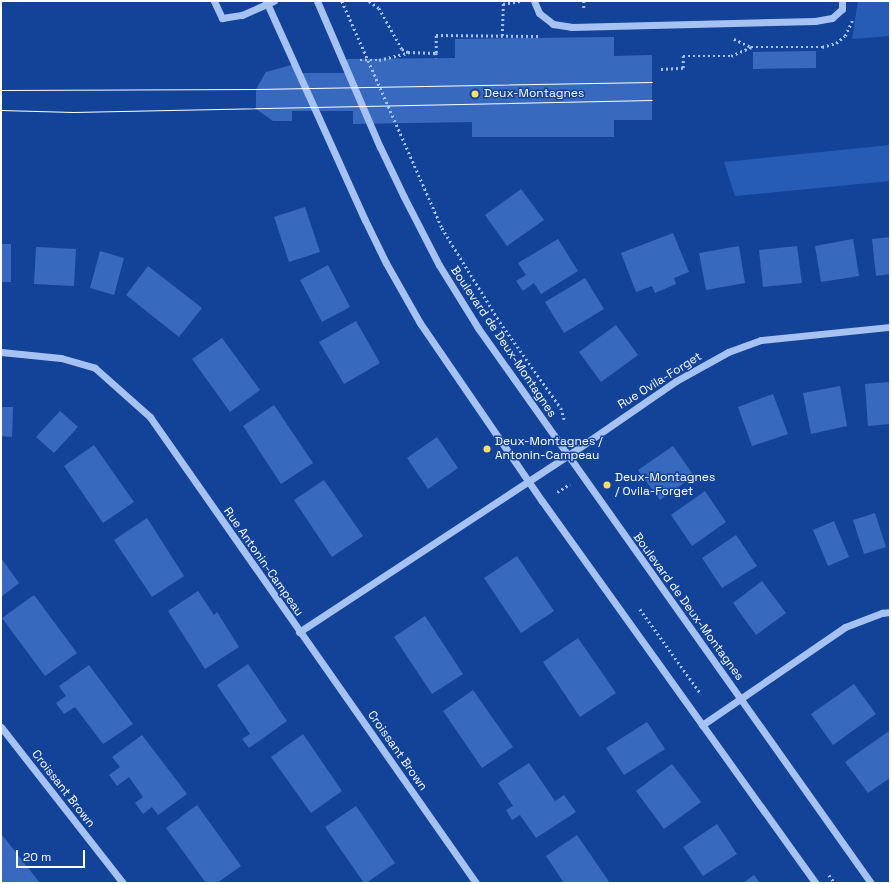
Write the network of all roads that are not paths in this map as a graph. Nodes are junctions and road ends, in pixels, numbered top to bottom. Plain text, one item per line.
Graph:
1 (214, 1) edge
2 (317, 1) edge
3 (534, 1) edge
4 (842, 1) edge
5 (269, 2) edge
6 (890, 326) edge
7 (1, 352) edge
8 (567, 456) junction
9 (528, 481) junction
10 (890, 612) edge
11 (299, 632) junction
12 (740, 699) junction
13 (702, 725) junction
14 (1, 728) edge
15 (123, 883) edge
16 (476, 883) edge
17 (815, 883) edge
18 (871, 883) edge

1 - 5 street
2 - 8 street, Boulevard de Deux-Montagnes
3 - 4 street
5 - 9 street
6 - 8 street, Rue Ovila-Forget
7 - 11 street, Rue Antonin-Campeau
8 - 9 street, Rue Ovila-Forget
8 - 12 street, Boulevard de Deux-Montagnes
9 - 11 street, Rue Antonin-Campeau
9 - 13 street
10 - 12 street
11 - 16 street, Croissant Brown
12 - 13 street
12 - 18 street, Boulevard de Deux-Montagnes
13 - 17 street
14 - 15 street, Croissant Brown

